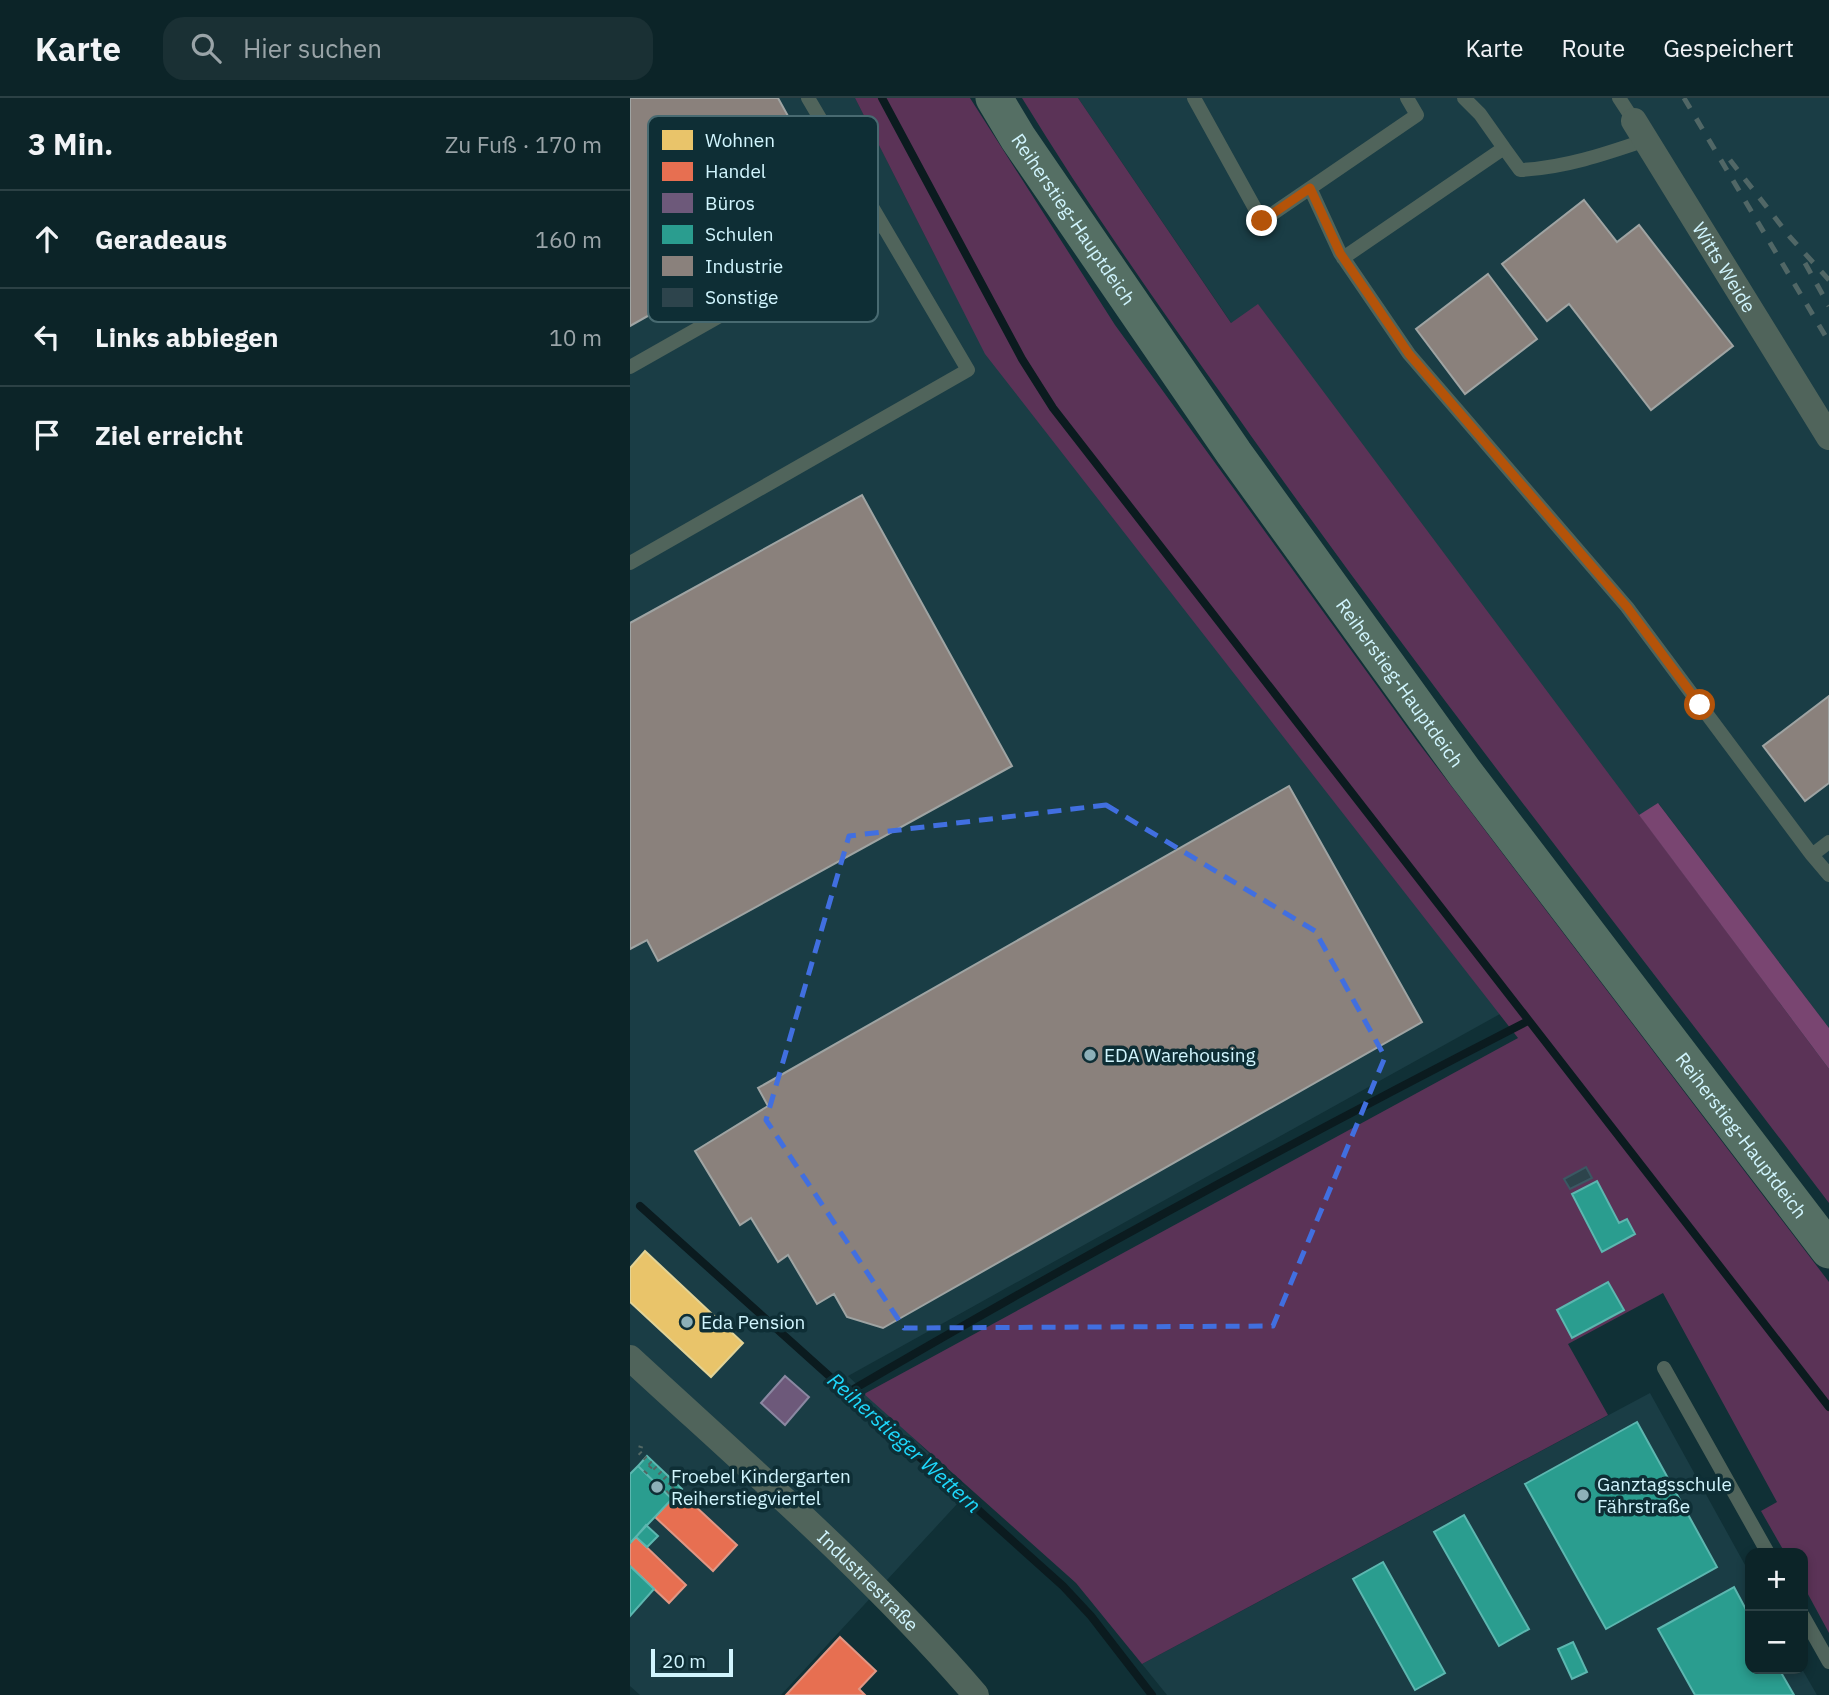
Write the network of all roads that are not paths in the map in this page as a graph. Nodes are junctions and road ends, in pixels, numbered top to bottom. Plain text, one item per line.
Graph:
1 (808, 98) edge
2 (995, 98) edge
3 (1194, 98) edge
4 (1407, 98) edge
5 (1464, 98) edge
6 (1619, 98) edge
7 (818, 116) edge
8 (1640, 130) junction
9 (1504, 148) junction
10 (1310, 188) junction
11 (878, 219) edge
12 (881, 224) junction
13 (878, 226) edge
14 (1343, 258) junction
15 (709, 322) edge
16 (630, 367) edge
17 (1829, 437) edge
18 (630, 563) edge
19 (1829, 842) edge
20 (1812, 855) junction
21 (1829, 875) edge
22 (1829, 1250) edge
23 (630, 1357) edge
24 (1664, 1368) dead end
25 (1765, 1548) edge
26 (1808, 1625) edge
27 (1829, 1662) edge
28 (976, 1695) edge

1 - 7 lane
2 - 22 main road, Reiherstieg-Hauptdeich
3 - 10 lane
4 - 10 lane
5 - 9 lane
6 - 8 lane, Witts Weide
8 - 9 lane
8 - 17 street, Witts Weide
9 - 14 lane
10 - 14 lane
11 - 12 lane
12 - 13 lane
12 - 18 lane
14 - 20 lane
15 - 16 lane
19 - 20 lane
20 - 21 lane
23 - 28 street, Industriestraße
24 - 25 lane
26 - 27 lane

